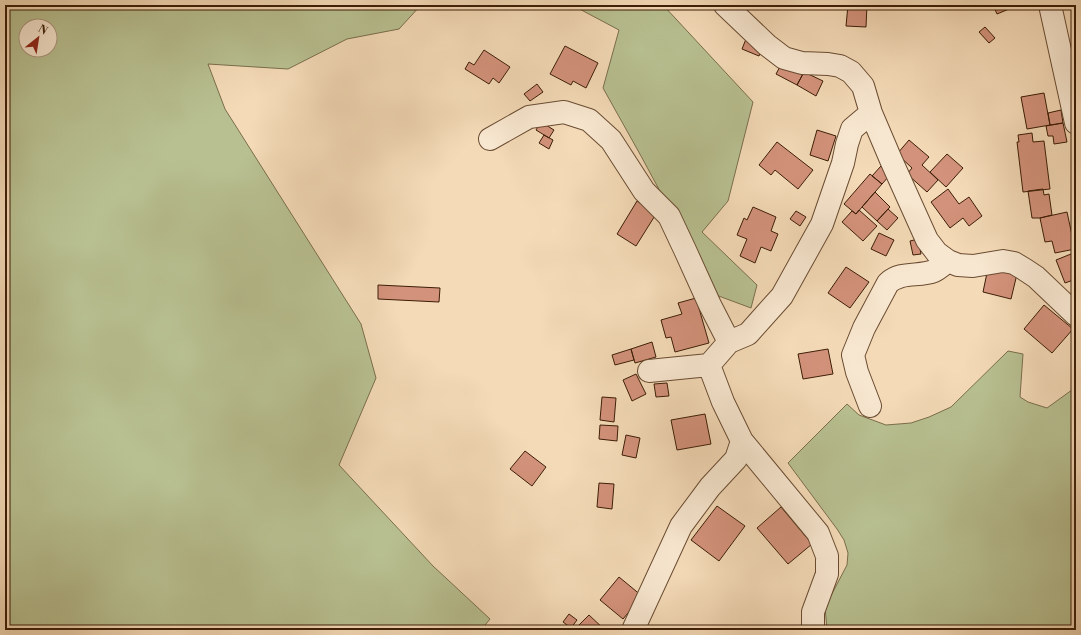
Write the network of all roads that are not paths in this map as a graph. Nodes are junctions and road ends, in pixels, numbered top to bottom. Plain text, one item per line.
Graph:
1 (725, 5) edge
2 (1050, 5) edge
3 (871, 113) junction
4 (1076, 123) edge
5 (490, 139) dead end
6 (948, 261) junction
7 (1076, 315) edge
8 (729, 342) junction
9 (709, 365) junction
10 (649, 371) dead end
11 (870, 406) dead end
12 (742, 441) junction
13 (633, 630) edge
14 (814, 630) edge

1 - 3 street
2 - 4 street
3 - 6 street
3 - 8 street
5 - 8 street
6 - 7 street
6 - 11 street
8 - 9 street
9 - 10 street
9 - 12 street
12 - 13 street
12 - 14 street

